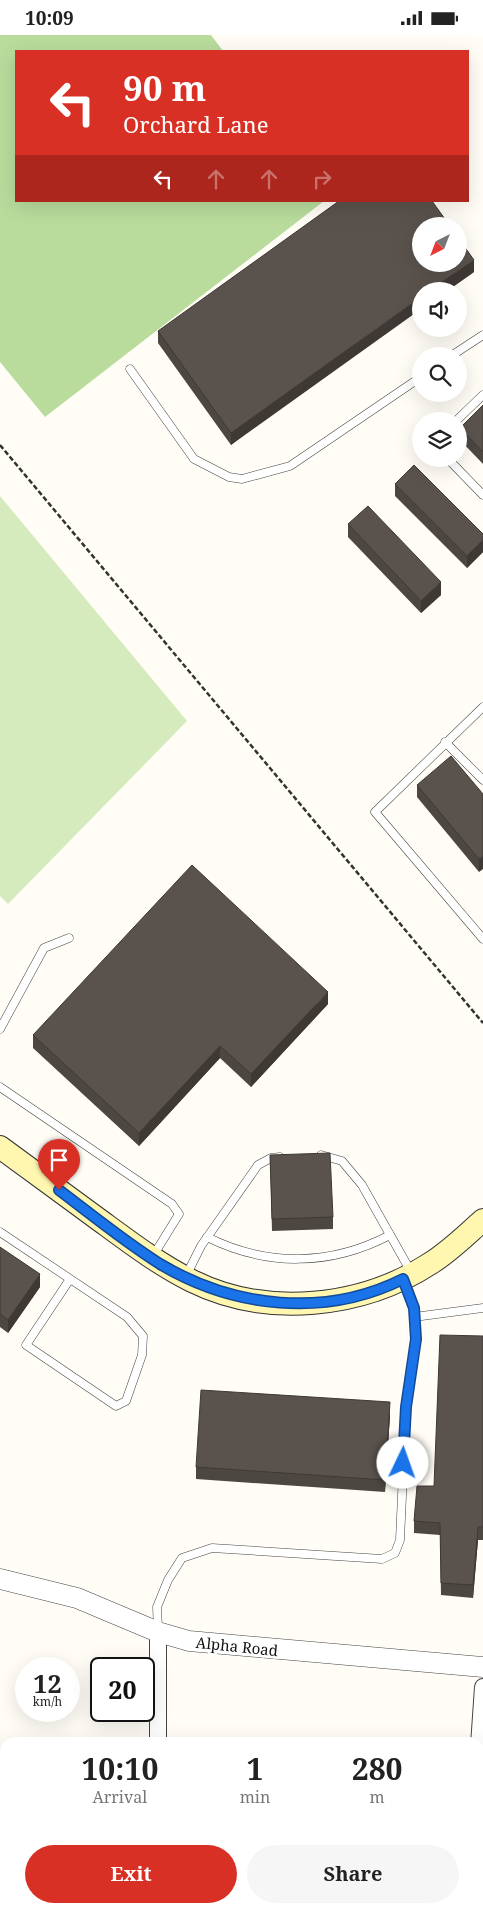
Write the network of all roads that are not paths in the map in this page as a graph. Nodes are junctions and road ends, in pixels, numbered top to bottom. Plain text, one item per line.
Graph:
1 (483, 335) edge
2 (465, 347) edge
3 (130, 369) dead end
4 (412, 383) edge
5 (483, 395) edge
6 (465, 412) edge
7 (456, 467) edge
8 (483, 495) edge
9 (483, 707) edge
10 (445, 743) junction
11 (483, 780) edge
12 (69, 938) dead end
13 (483, 939) edge
14 (0, 1029) edge
15 (0, 1087) edge
16 (0, 1147) edge
17 (314, 1156) edge
18 (288, 1157) edge
19 (483, 1220) edge
20 (0, 1232) edge
21 (390, 1235) junction
22 (207, 1237) junction
23 (152, 1258) junction
24 (408, 1276) junction
25 (185, 1277) junction
26 (70, 1279) junction
27 (483, 1307) edge
28 (414, 1317) junction
29 (0, 1579) edge
30 (158, 1632) junction
31 (483, 1667) edge
32 (483, 1687) edge
33 (158, 1737) edge
34 (480, 1737) edge

1 - 2 lane
3 - 4 lane
5 - 6 lane
7 - 8 lane
9 - 10 lane
10 - 11 lane
10 - 13 lane
12 - 14 lane
15 - 23 lane
16 - 23 main road
17 - 21 lane
18 - 22 lane
19 - 24 main road
20 - 26 lane
21 - 22 lane
21 - 24 lane
22 - 25 lane
23 - 25 main road
24 - 25 main road
24 - 28 lane
26 - 26 lane
27 - 28 lane
28 - 30 lane
29 - 30 street, Alpha Road
30 - 31 street, Alpha Road
30 - 33 street
32 - 34 street

